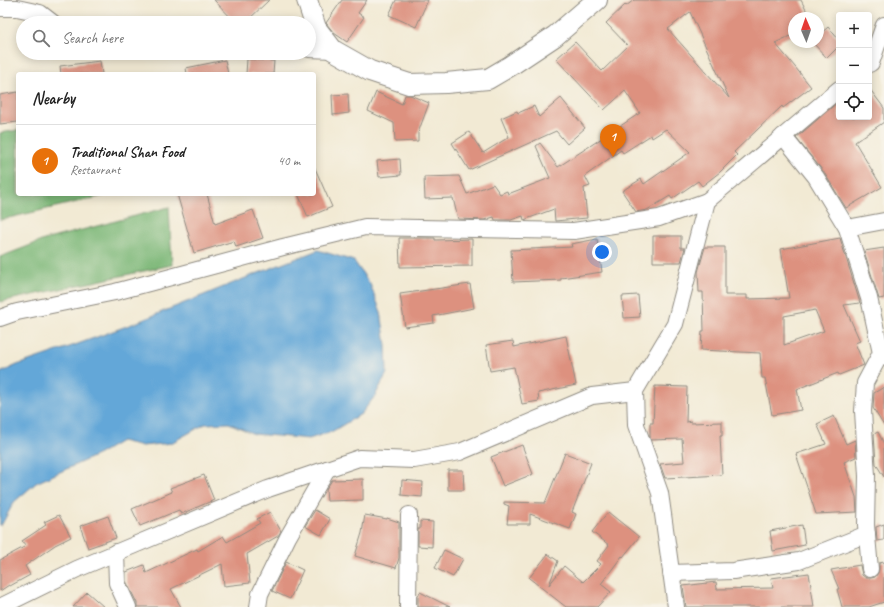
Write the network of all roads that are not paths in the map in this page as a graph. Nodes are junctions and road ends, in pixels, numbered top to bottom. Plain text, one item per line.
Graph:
1 (307, 0) edge
2 (597, 0) edge
3 (0, 8) edge
4 (44, 16) edge
5 (312, 16) edge
6 (884, 25) edge
7 (316, 28) edge
8 (316, 49) edge
9 (333, 50) junction
10 (872, 59) edge
11 (836, 92) edge
12 (783, 136) junction
13 (707, 201) junction
14 (884, 221) edge
15 (846, 228) junction
16 (0, 318) edge
17 (882, 355) edge
18 (635, 392) junction
19 (327, 469) junction
20 (409, 514) dead end
21 (866, 534) junction
22 (116, 552) junction
23 (870, 569) dead end
24 (671, 573) junction
25 (0, 607) edge
26 (128, 607) edge
27 (258, 607) edge
28 (408, 607) edge
29 (676, 607) edge

1 - 5 street
2 - 9 street
3 - 4 street
6 - 10 street
7 - 9 street
8 - 9 street
11 - 12 street
12 - 13 street
12 - 15 street
13 - 16 street
13 - 18 street
14 - 15 street
15 - 17 street
17 - 21 street
18 - 19 street
18 - 24 street
19 - 22 street
19 - 27 street
20 - 28 street
21 - 23 street
21 - 24 street
22 - 25 street
22 - 26 street
24 - 29 street

